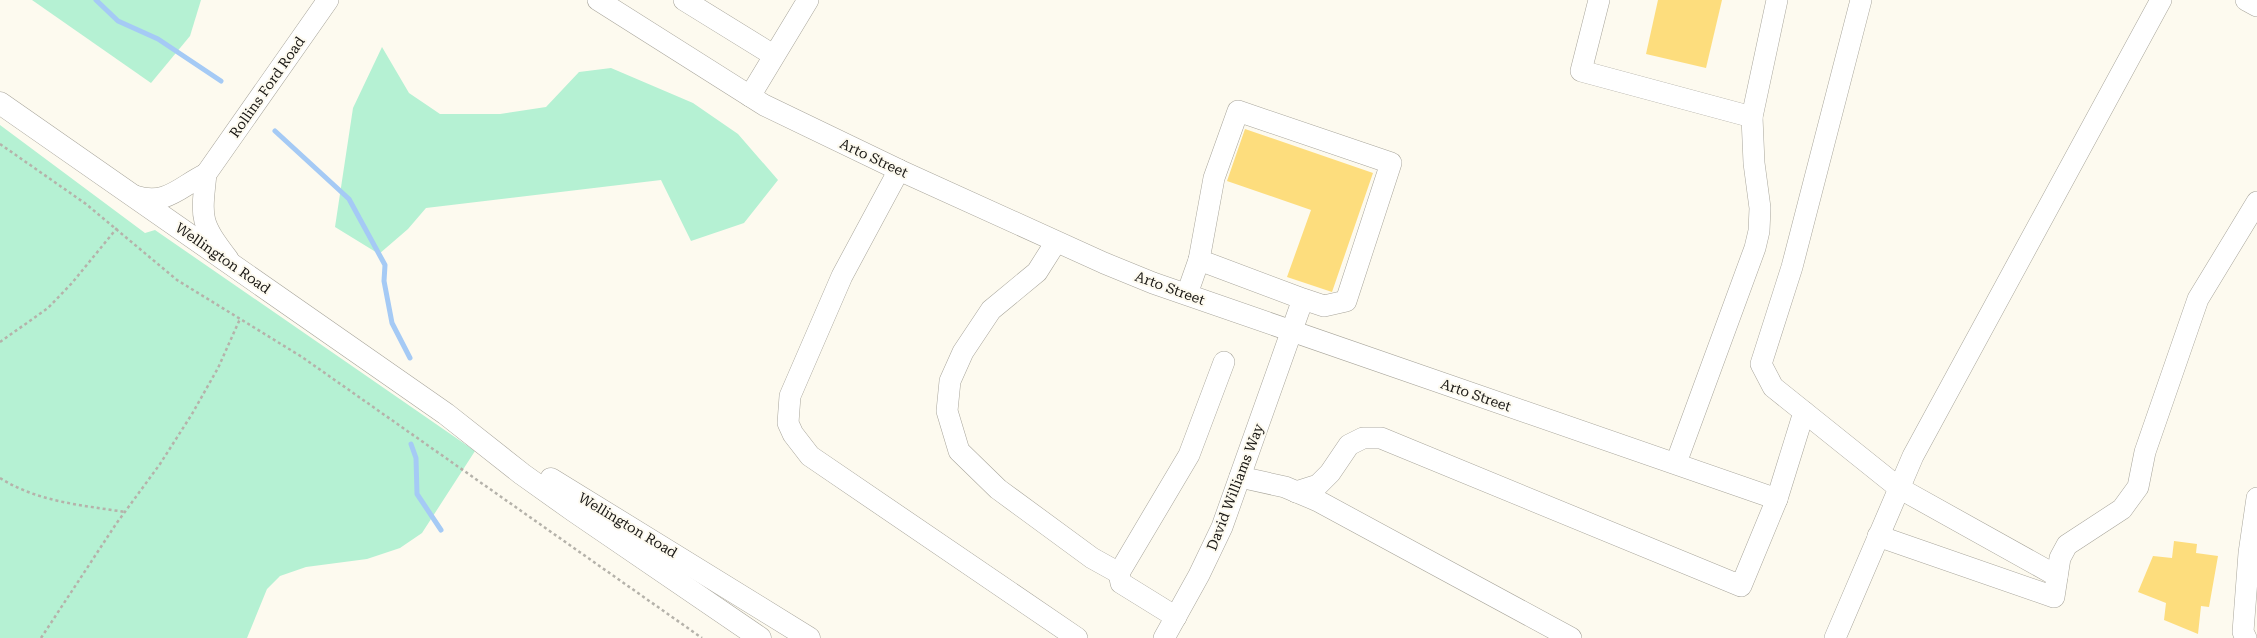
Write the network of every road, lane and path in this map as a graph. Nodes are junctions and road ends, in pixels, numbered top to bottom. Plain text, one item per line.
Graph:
1 (328, 0) edge
2 (598, 0) edge
3 (684, 0) edge
4 (808, 0) edge
5 (1600, 0) edge
6 (1777, 0) edge
7 (1861, 0) edge
8 (2161, 0) edge
9 (2246, 0) edge
10 (2257, 6) edge
11 (773, 55) junction
12 (750, 96) junction
13 (0, 103) edge
14 (1752, 117) junction
15 (0, 144) edge
16 (899, 170) junction
17 (206, 174) junction
18 (134, 196) junction
19 (2257, 202) edge
20 (117, 228) junction
21 (1056, 242) junction
22 (1199, 260) junction
23 (232, 264) junction
24 (1187, 294) junction
25 (1302, 299) junction
26 (240, 319) junction
27 (1290, 330) junction
28 (0, 342) edge
29 (1224, 362) dead end
30 (1804, 412) junction
31 (446, 414) junction
32 (1676, 463) junction
33 (1240, 477) junction
34 (0, 478) edge
35 (1899, 488) junction
36 (1296, 492) junction
37 (2257, 498) edge
38 (1777, 499) junction
39 (125, 512) junction
40 (1878, 536) junction
41 (1119, 573) junction
42 (2057, 576) junction
43 (1176, 618) junction
44 (41, 638) edge
45 (702, 638) edge
46 (760, 638) edge
47 (809, 638) edge
48 (1077, 638) edge
49 (1164, 638) edge
50 (1571, 638) edge
51 (1835, 638) edge
52 (2246, 638) edge

1 - 17 street, Rollins Ford Road
2 - 12 street, Arto Street
3 - 11 street
4 - 11 street
5 - 14 street
6 - 14 street
7 - 30 street
8 - 35 street
9 - 10 street
11 - 12 street
12 - 16 street, Arto Street
13 - 18 main road, Wellington Road
14 - 32 street
15 - 20 path
16 - 21 street, Arto Street
16 - 48 street
17 - 18 street, Rollins Ford Road
17 - 23 street, Rollins Ford Road
18 - 23 main road, Wellington Road
19 - 42 street
20 - 26 path
20 - 28 path
21 - 24 street, Arto Street
21 - 41 street
22 - 24 street
22 - 25 street
22 - 25 street
23 - 31 main road, Wellington Road
24 - 27 street, Arto Street
25 - 27 street, David Williams Way
26 - 39 path
26 - 45 path
27 - 32 street, Arto Street
27 - 33 street, David Williams Way
29 - 41 street
30 - 35 street
30 - 38 street
31 - 46 main road, Wellington Road
31 - 47 main road, Wellington Road
32 - 38 street, Arto Street
33 - 36 street
33 - 43 street, David Williams Way
34 - 39 path
35 - 40 street
35 - 42 street
36 - 38 street
36 - 50 street
37 - 52 street
39 - 44 path
40 - 42 street
40 - 51 street
41 - 43 street
43 - 49 street, David Williams Way

